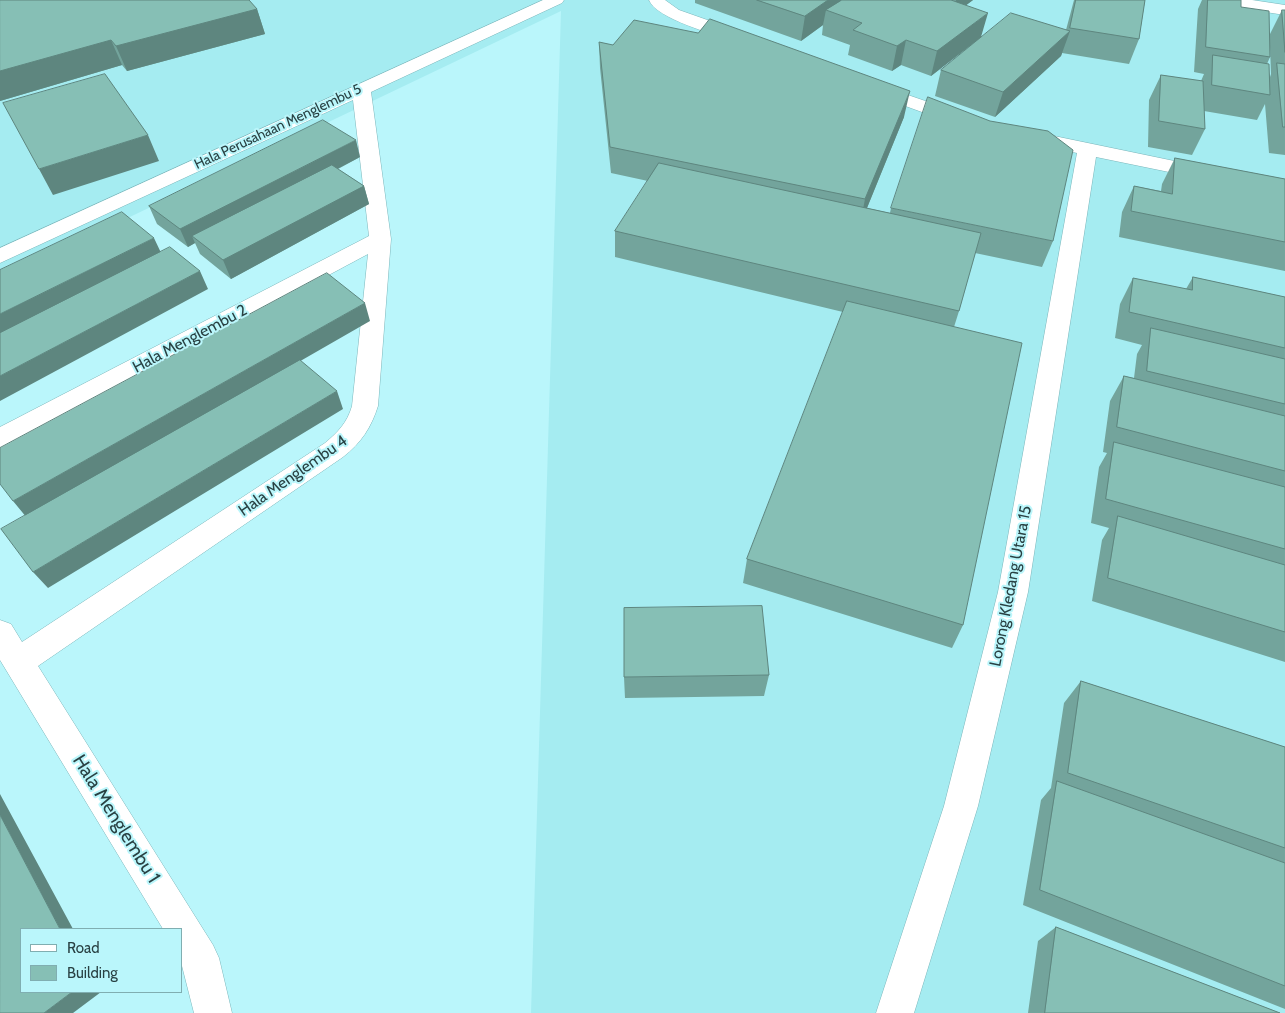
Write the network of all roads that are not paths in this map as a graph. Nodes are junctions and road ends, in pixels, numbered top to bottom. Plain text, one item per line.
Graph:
1 (556, 0) edge
2 (658, 0) edge
3 (1220, 0) edge
4 (1285, 10) edge
5 (755, 44) edge
6 (855, 81) edge
7 (361, 89) junction
8 (974, 123) edge
9 (1012, 133) edge
10 (1087, 150) junction
11 (1228, 178) edge
12 (380, 239) junction
13 (0, 256) edge
14 (0, 439) edge
15 (0, 633) edge
16 (18, 662) junction
17 (213, 1013) edge
18 (895, 1013) edge

1 - 7 street, Hala Perusahaan Menglembu 5
2 - 5 street
3 - 4 street
6 - 8 street
7 - 12 street, Hala Menglembu 4
7 - 13 street, Hala Perusahaan Menglembu 5
9 - 10 street
10 - 11 street
10 - 18 street, Lorong Kledang Utara 15
12 - 14 street, Hala Menglembu 2
12 - 16 street, Hala Menglembu 4
15 - 16 street, Hala Menglembu 1
16 - 17 street, Hala Menglembu 1

